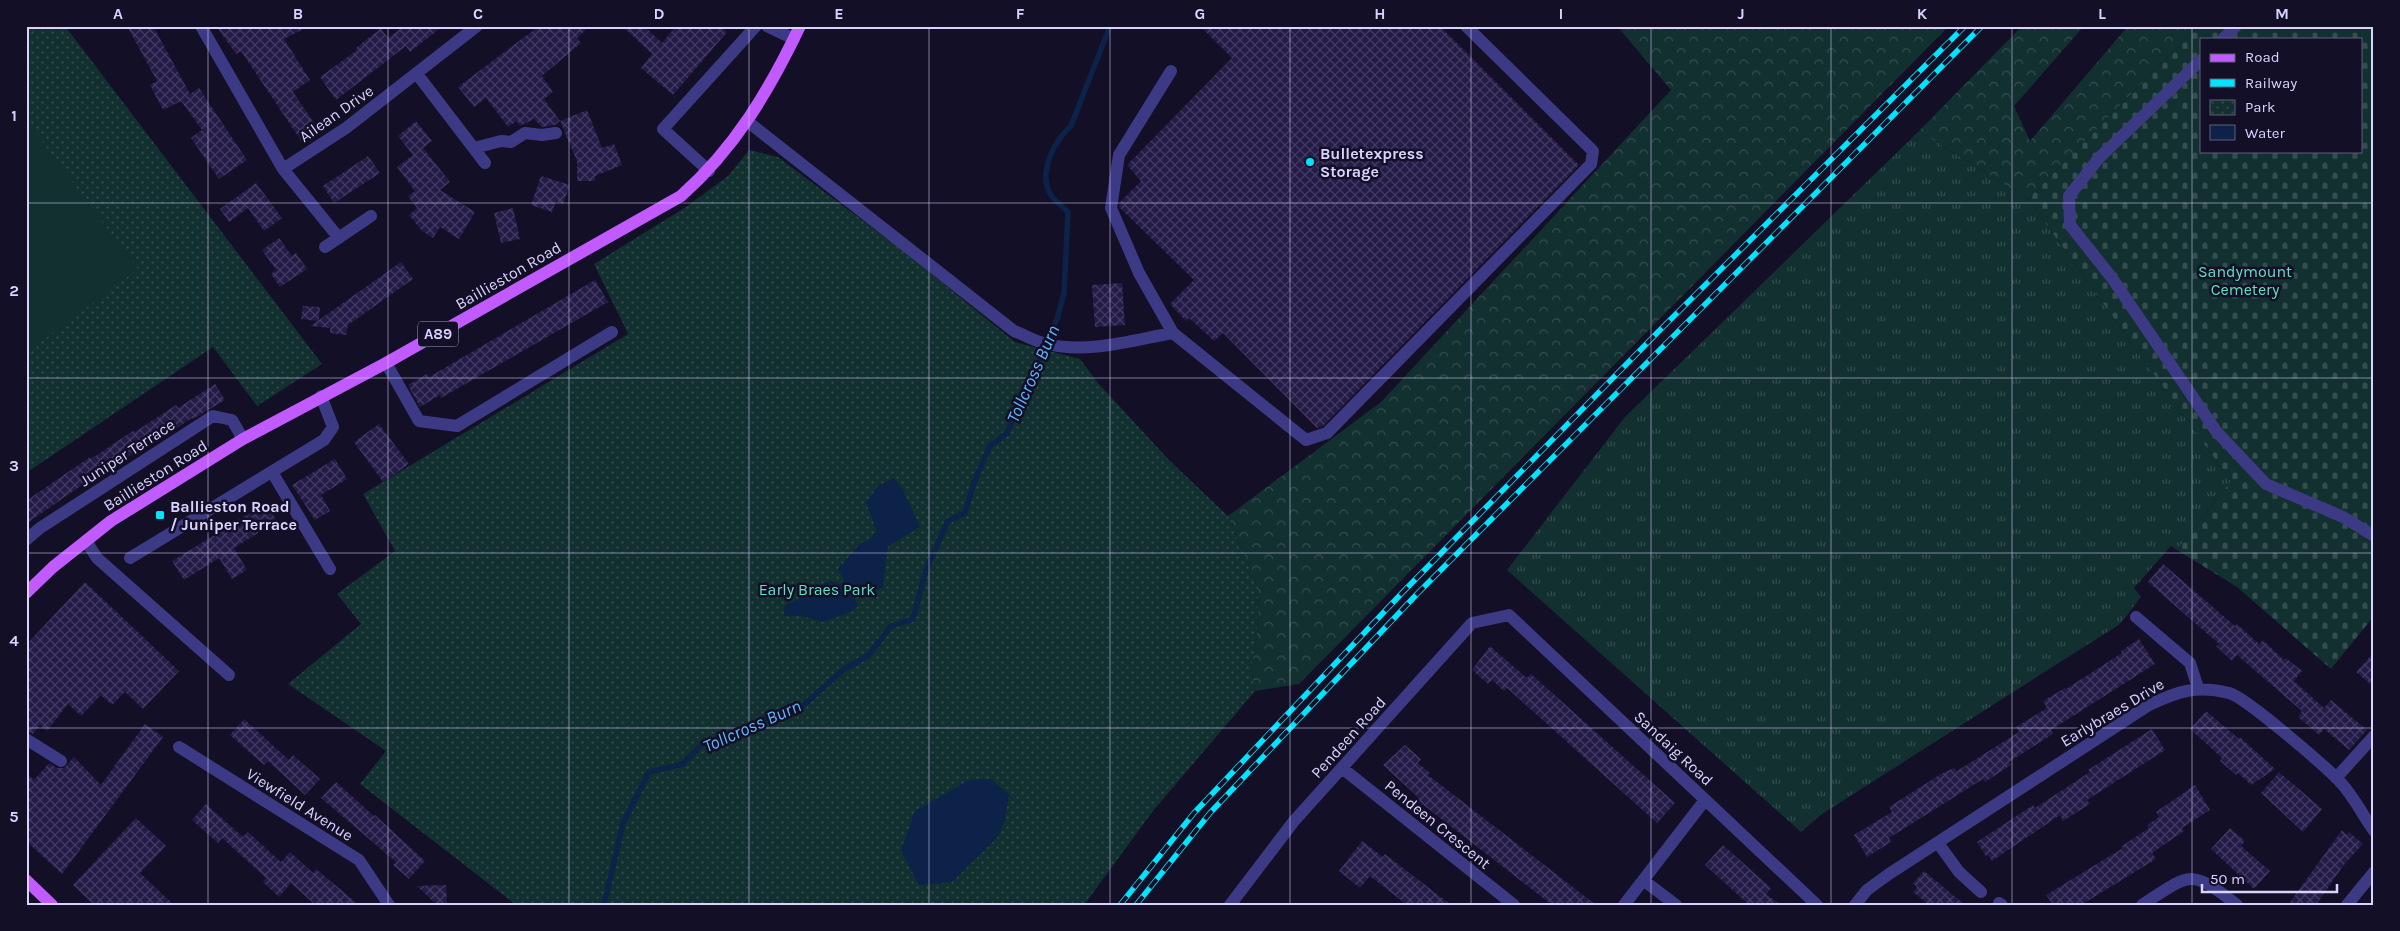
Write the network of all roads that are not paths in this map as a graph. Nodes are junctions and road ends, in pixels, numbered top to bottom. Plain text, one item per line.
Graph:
1 (201, 26) edge
2 (476, 26) edge
3 (756, 26) edge
4 (766, 26) edge
5 (800, 26) edge
6 (1466, 26) edge
7 (2236, 26) edge
8 (2224, 38) edge
9 (794, 39) junction
10 (2200, 61) edge
11 (1170, 71) dead end
12 (417, 74) junction
13 (747, 121) junction
14 (556, 133) dead end
15 (474, 148) junction
16 (485, 163) dead end
17 (283, 169) junction
18 (709, 171) junction
19 (371, 216) dead end
20 (339, 238) junction
21 (325, 247) dead end
22 (612, 332) dead end
23 (1174, 333) junction
24 (386, 363) junction
25 (321, 396) junction
26 (243, 439) junction
27 (272, 472) junction
28 (2374, 536) edge
29 (26, 540) edge
30 (86, 541) junction
31 (130, 558) dead end
32 (330, 569) dead end
33 (26, 593) edge
34 (1509, 615) joint
35 (2136, 618) dead end
36 (229, 675) dead end
37 (2198, 688) junction
38 (2374, 736) edge
39 (26, 739) edge
40 (179, 746) dead end
41 (61, 761) dead end
42 (1342, 768) junction
43 (2336, 778) junction
44 (1705, 800) junction
45 (2374, 831) edge
46 (1938, 842) junction
47 (2374, 872) edge
48 (26, 880) edge
49 (1643, 880) junction
50 (1981, 892) dead end
51 (52, 905) edge
52 (389, 905) edge
53 (1230, 905) edge
54 (1514, 905) edge
55 (1624, 905) edge
56 (1676, 905) edge
57 (1817, 905) edge
58 (1855, 905) edge
59 (2142, 905) edge
60 (2237, 905) edge
61 (2347, 905) edge

1 - 17 street
2 - 12 street, Ailean Drive
3 - 18 street
4 - 9 street
5 - 9 main road, Baillieston Road / A89
6 - 23 street
7 - 8 street
9 - 13 main road, Baillieston Road / A89
10 - 28 street
11 - 23 street
12 - 15 street
12 - 17 street, Ailean Drive
13 - 18 main road, Baillieston Road / A89
13 - 23 street
14 - 15 street
15 - 16 street
17 - 20 street
18 - 24 main road, Baillieston Road / A89
19 - 20 street
20 - 21 street
22 - 24 street
24 - 25 main road, Baillieston Road / A89
25 - 26 main road, Baillieston Road / A89
25 - 27 street
26 - 29 street, Juniper Terrace
26 - 30 main road, Baillieston Road / A89
27 - 31 street
27 - 32 street
30 - 33 main road, Baillieston Road / A89
30 - 36 street
34 - 42 street, Pendeen Road
34 - 44 street, Sandaig Road
35 - 37 street
37 - 43 street, Earlybraes Drive
37 - 46 street, Earlybraes Drive
38 - 43 street
39 - 41 street
40 - 52 street, Viewfield Avenue
42 - 53 street, Pendeen Road
42 - 54 street, Pendeen Crescent
43 - 45 street, Earlybraes Drive
44 - 49 street
44 - 57 street, Sandaig Road
46 - 50 street
46 - 58 street, Earlybraes Drive
47 - 61 street
48 - 51 main road
49 - 55 street
49 - 56 street
59 - 60 street

